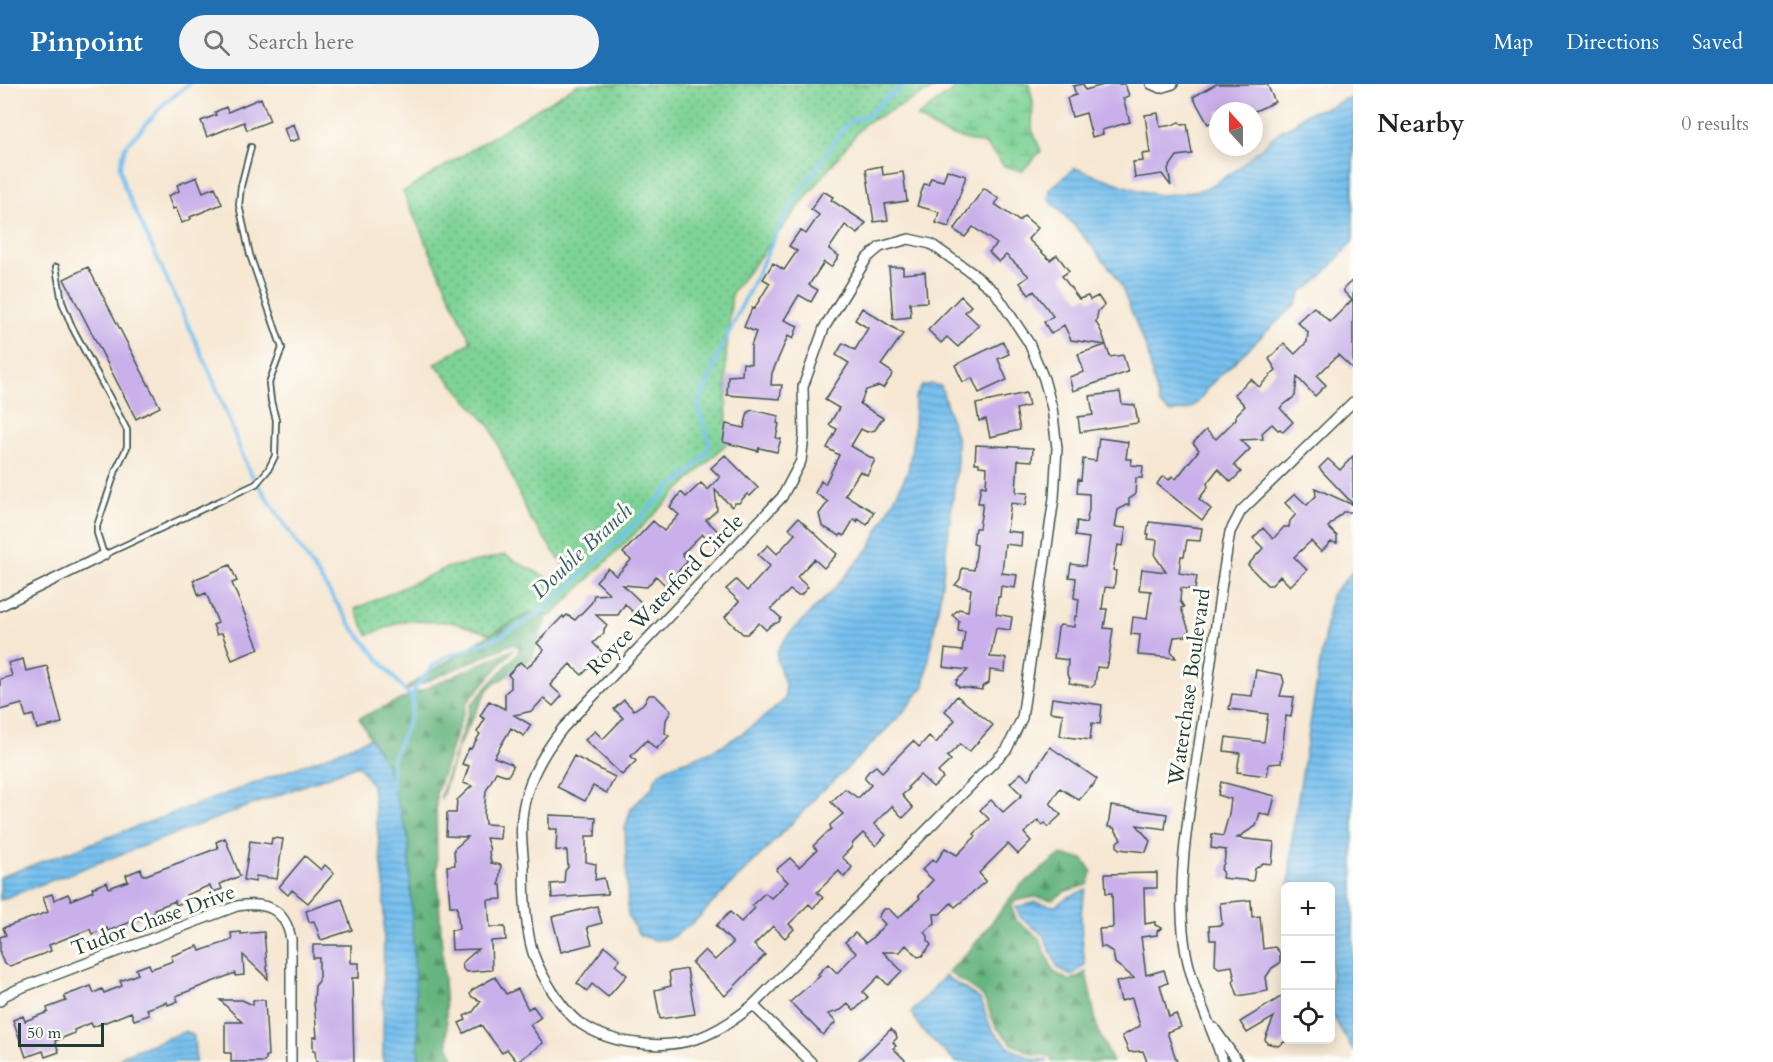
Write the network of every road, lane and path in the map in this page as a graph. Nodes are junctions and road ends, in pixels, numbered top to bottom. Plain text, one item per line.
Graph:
1 (1151, 84) edge
2 (1173, 84) edge
3 (251, 147) dead end
4 (56, 267) dead end
5 (1353, 402) edge
6 (104, 555) junction
7 (0, 606) edge
8 (0, 1001) edge
9 (753, 1005) junction
10 (1211, 1024) junction
11 (291, 1062) edge
12 (811, 1062) edge
13 (1223, 1062) edge
14 (1238, 1062) edge

1 - 2 street
3 - 6 lane
4 - 6 lane
5 - 10 street, Waterchase Boulevard
6 - 7 street
8 - 11 street, Tudor Chase Drive
9 - 9 street, Royce Waterford Circle
9 - 12 street
10 - 13 street, Waterchase Boulevard
10 - 14 street, Waterchase Boulevard

